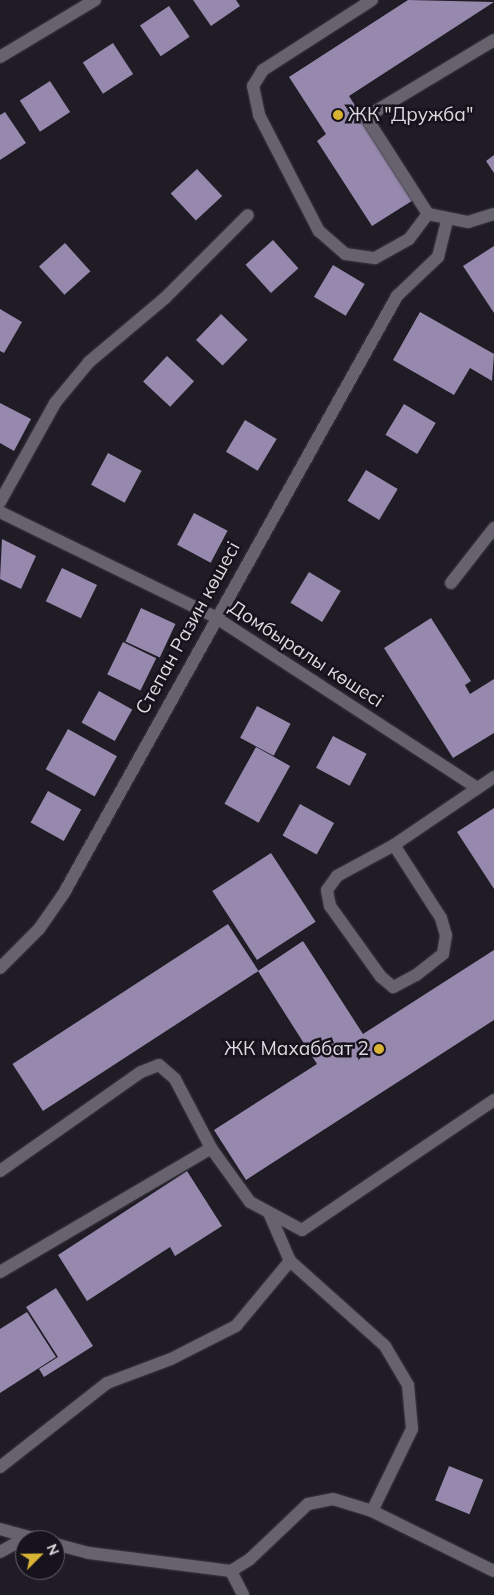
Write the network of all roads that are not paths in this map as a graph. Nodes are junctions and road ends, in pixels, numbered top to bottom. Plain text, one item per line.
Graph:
1 (95, 0) edge
2 (372, 0) edge
3 (494, 40) edge
4 (0, 57) edge
5 (428, 214) junction
6 (494, 214) edge
7 (248, 215) dead end
8 (447, 221) junction
9 (0, 502) edge
10 (0, 512) edge
11 (494, 528) edge
12 (451, 583) dead end
13 (215, 617) junction
14 (494, 777) edge
15 (477, 788) junction
16 (394, 845) junction
17 (0, 968) edge
18 (494, 1100) edge
19 (211, 1148) junction
20 (0, 1171) edge
21 (270, 1215) junction
22 (290, 1261) junction
23 (0, 1272) edge
24 (0, 1467) edge
25 (372, 1511) junction
26 (0, 1529) edge
27 (15, 1533) edge
28 (15, 1546) edge
29 (65, 1547) edge
30 (0, 1552) edge
31 (231, 1571) junction
32 (494, 1571) edge
33 (243, 1595) edge

1 - 4 street
2 - 5 street
3 - 5 street
5 - 8 street
6 - 8 street
7 - 9 street
8 - 13 street, Степан Разин көшесі
10 - 13 street, Домбыралы көшесі
11 - 12 street
13 - 15 street, Домбыралы көшесі
13 - 17 street, Степан Разин көшесі
14 - 15 street
15 - 16 street
16 - 16 street
18 - 21 street
19 - 20 street
19 - 21 street
19 - 23 street
21 - 22 street
22 - 24 street
22 - 25 street
25 - 31 street
25 - 32 street
26 - 27 street
28 - 30 street
29 - 31 street
31 - 33 street

